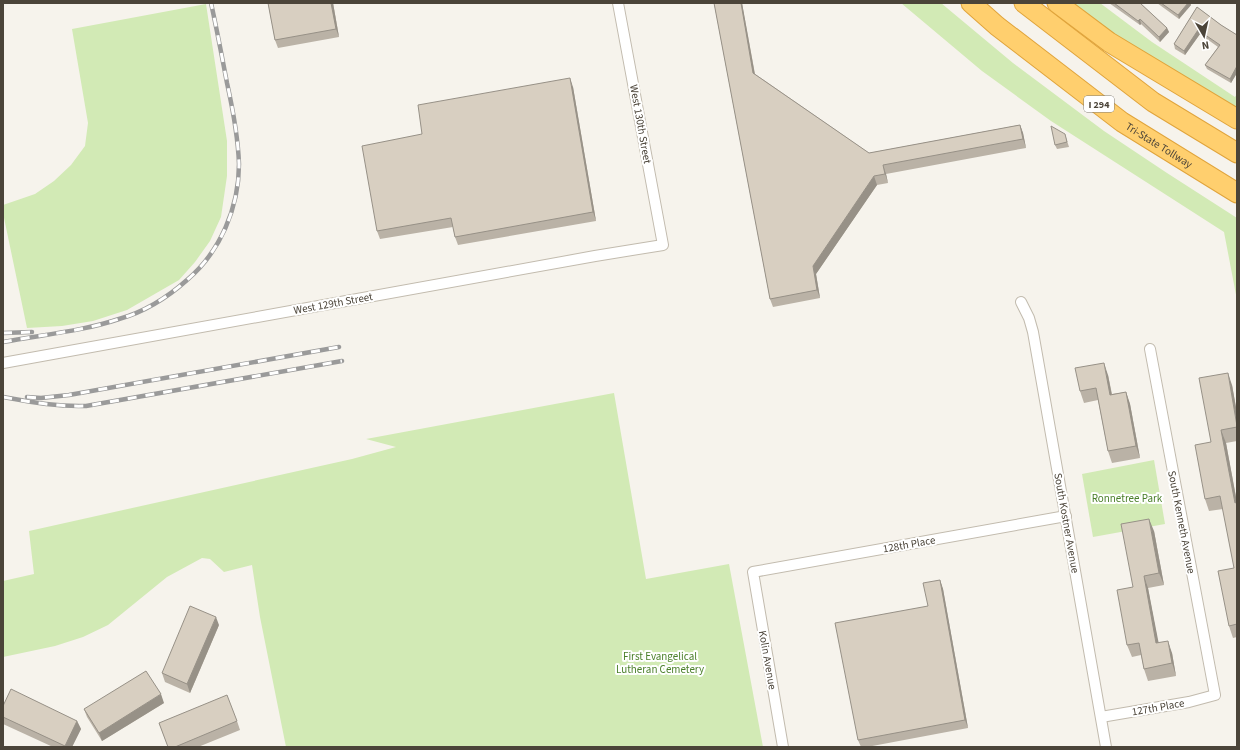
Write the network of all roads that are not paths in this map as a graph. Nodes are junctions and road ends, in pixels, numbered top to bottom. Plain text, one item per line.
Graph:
1 (618, 3) edge
2 (971, 3) edge
3 (1024, 3) edge
4 (1057, 3) edge
5 (1237, 119) edge
6 (1237, 153) edge
7 (1237, 193) edge
8 (663, 245) joint
9 (1021, 302) dead end
10 (1150, 349) dead end
11 (3, 363) edge
12 (1066, 516) junction
13 (753, 572) joint
14 (1215, 695) joint
15 (1102, 717) junction
16 (783, 747) edge
17 (1106, 747) edge

1 - 8 street, West 130th Street
2 - 7 highway, Tri-State Tollway / I 294
3 - 6 highway
4 - 5 highway
8 - 11 street, West 129th Street
9 - 12 street, South Kostner Avenue
10 - 14 street, South Kenneth Avenue
12 - 13 street, 128th Place
12 - 15 street, South Kostner Avenue
13 - 16 street, Kolin Avenue
14 - 15 street, 127th Place
15 - 17 street, South Kostner Avenue

